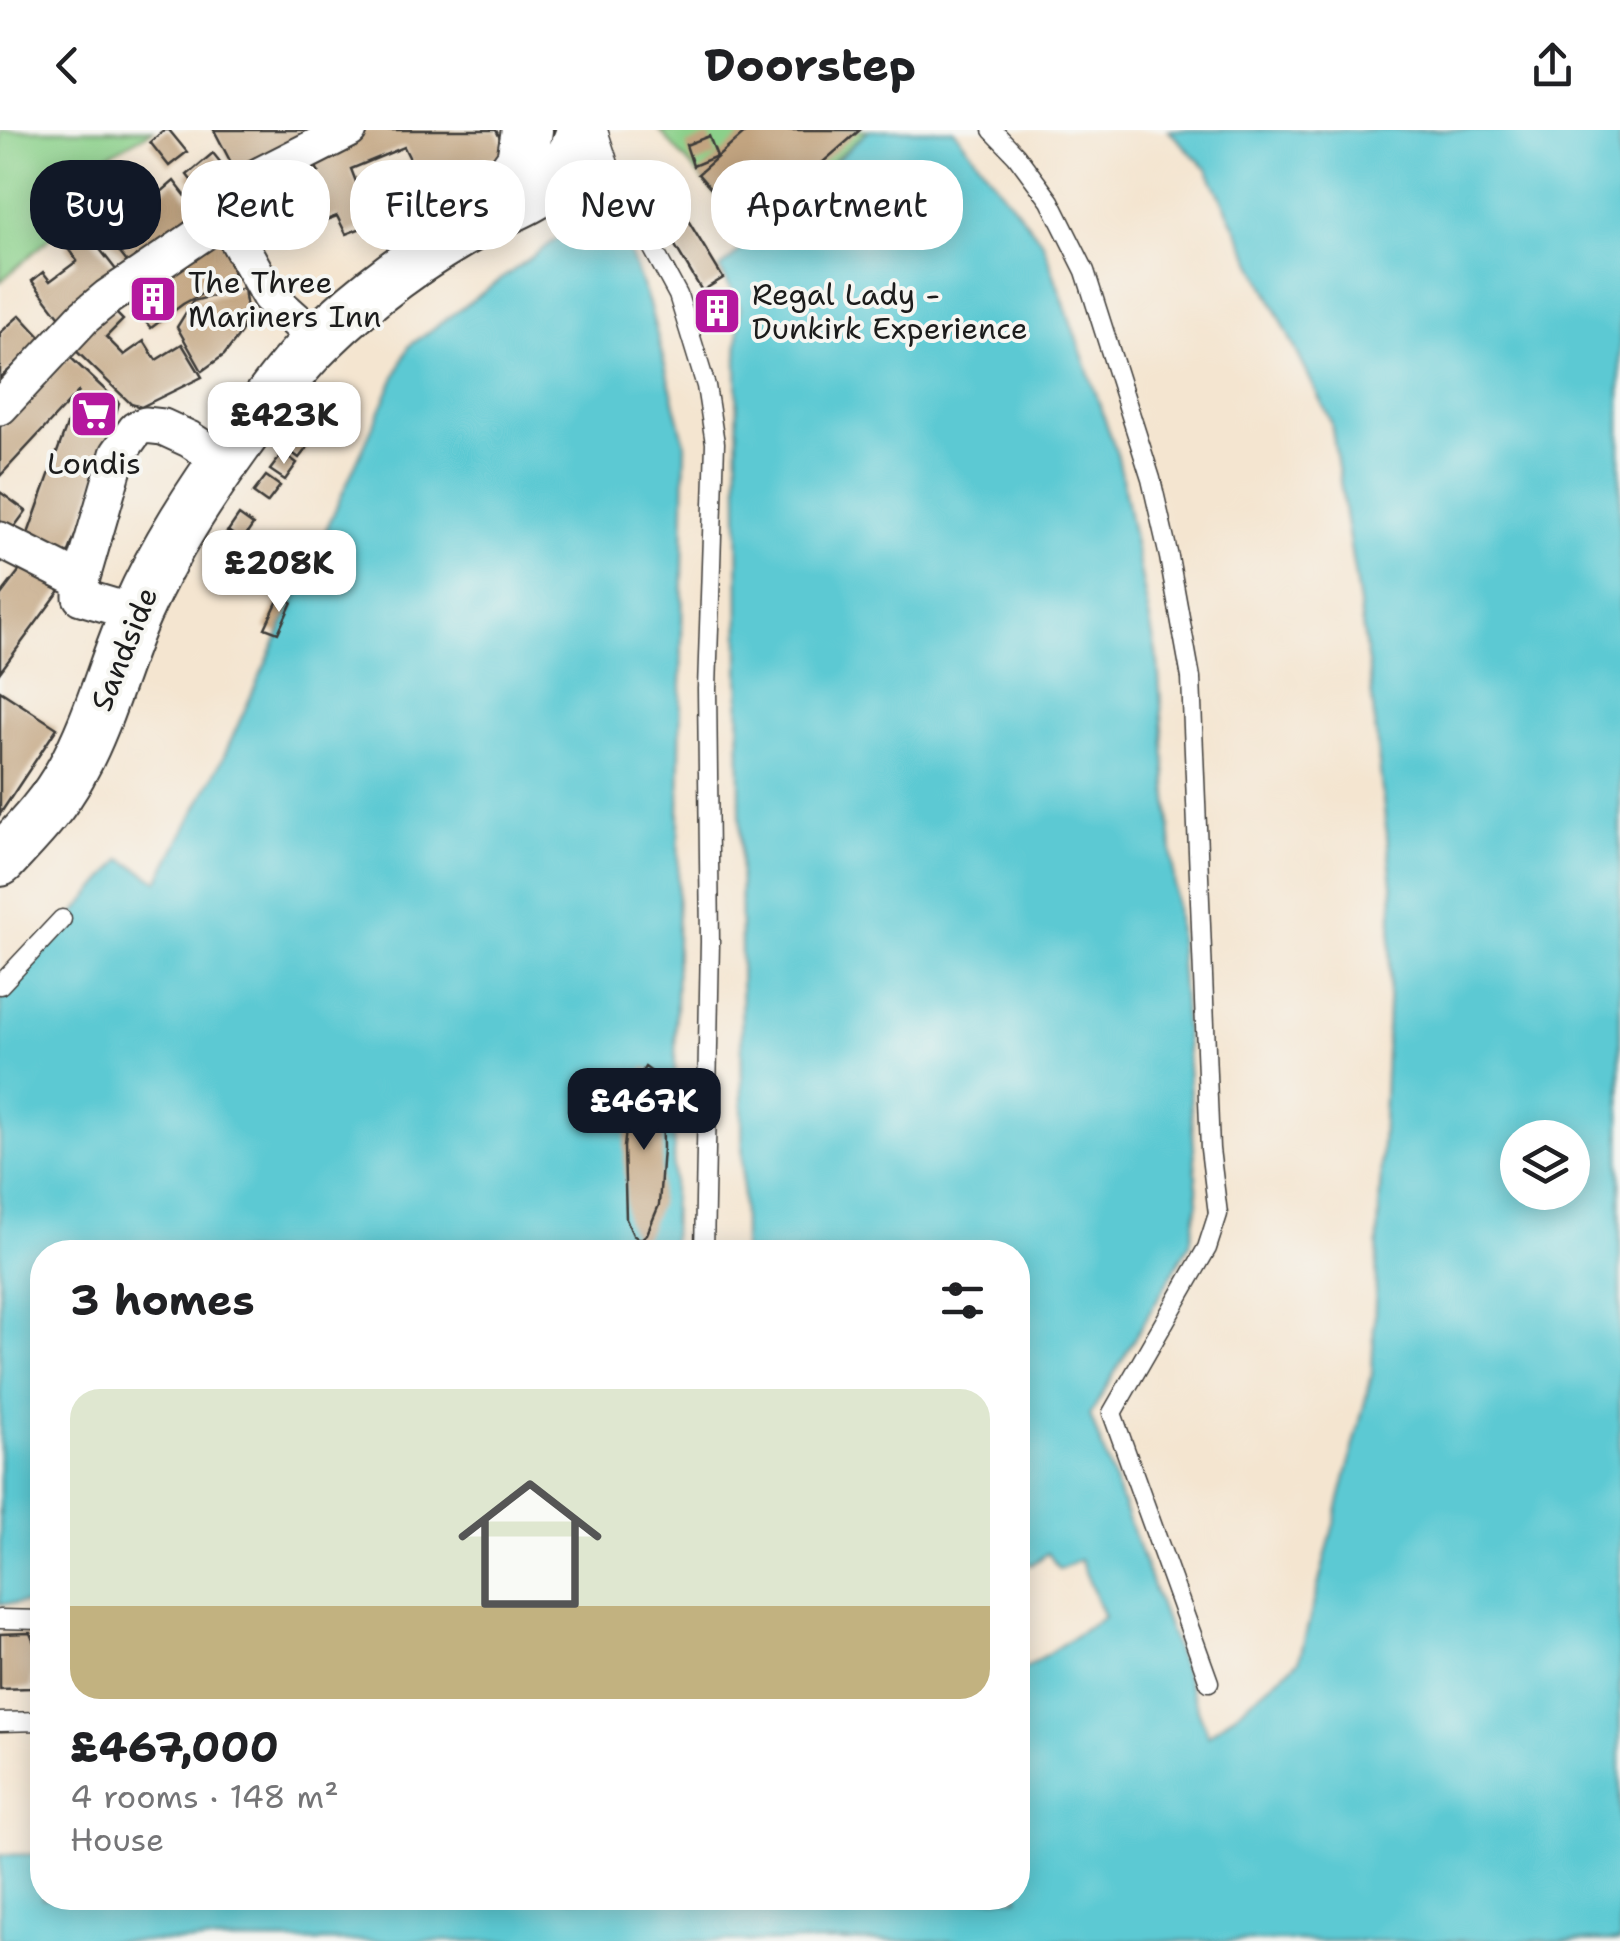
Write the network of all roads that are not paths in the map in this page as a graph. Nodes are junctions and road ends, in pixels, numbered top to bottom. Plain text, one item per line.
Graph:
1 (349, 130) edge
2 (527, 130) edge
3 (582, 130) edge
4 (598, 130) edge
5 (992, 130) edge
6 (290, 160) edge
7 (522, 160) edge
8 (525, 199) edge
9 (181, 247) edge
10 (243, 250) edge
11 (435, 250) edge
12 (318, 340) junction
13 (0, 407) edge
14 (223, 461) junction
15 (0, 540) edge
16 (81, 581) junction
17 (135, 613) junction
18 (0, 861) edge
19 (62, 919) dead end
20 (0, 985) edge
21 (704, 1240) edge
22 (0, 1620) edge
23 (30, 1620) edge
24 (1209, 1682) dead end
25 (30, 1721) edge
26 (0, 1722) edge

1 - 6 street
2 - 7 street, Sandside
3 - 8 street, Sandside
4 - 21 lane
5 - 24 lane
9 - 13 street
10 - 12 street
11 - 12 street, Sandside
12 - 14 street, Sandside
14 - 16 street
14 - 17 street, Sandside
15 - 16 street
16 - 17 street
17 - 18 street, Sandside
19 - 20 lane
22 - 23 lane
25 - 26 lane

